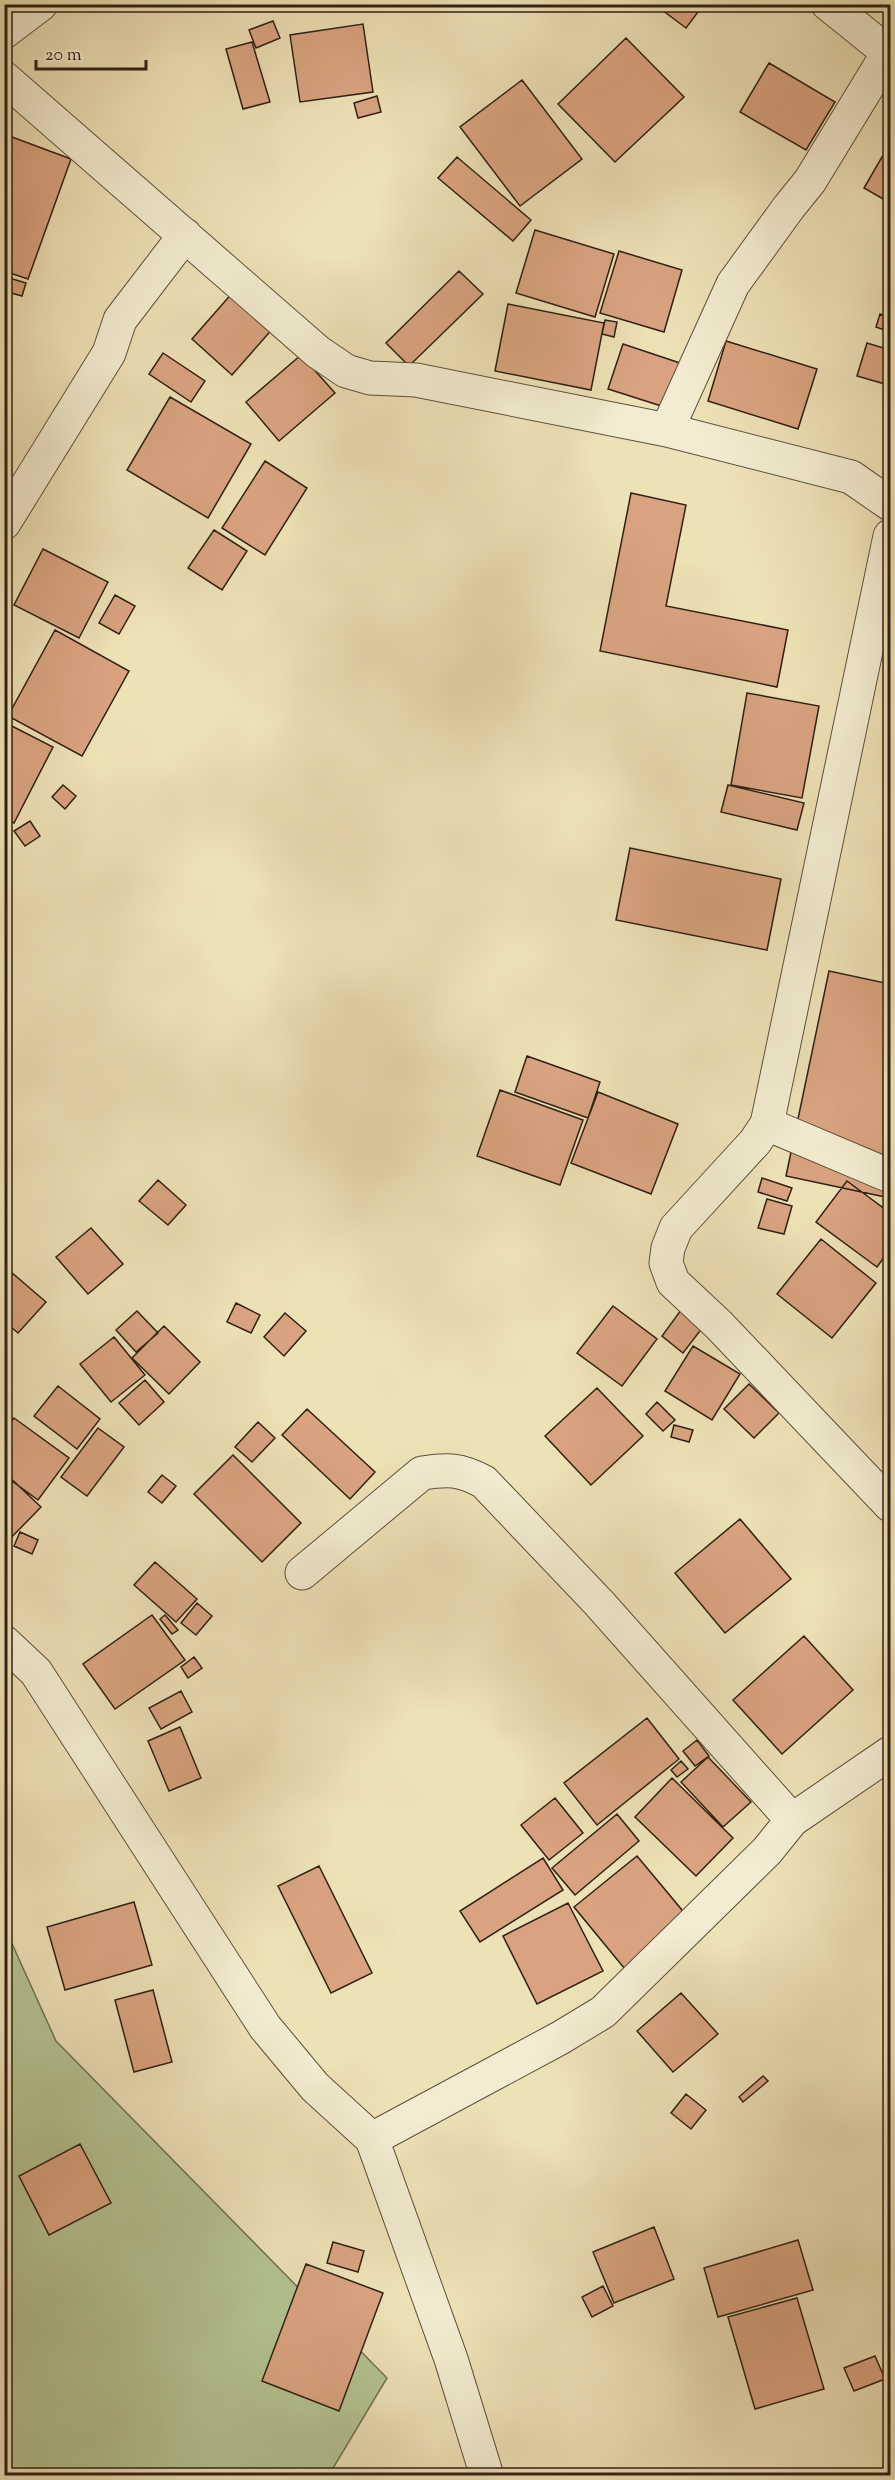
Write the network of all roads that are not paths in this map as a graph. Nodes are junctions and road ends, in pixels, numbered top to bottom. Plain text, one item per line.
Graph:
1 (41, 4) edge
2 (828, 4) edge
3 (4, 32) edge
4 (889, 53) edge
5 (4, 78) edge
6 (185, 236) junction
7 (667, 430) junction
8 (891, 504) edge
9 (4, 523) edge
10 (891, 536) edge
11 (767, 1124) junction
12 (891, 1176) edge
13 (891, 1505) edge
14 (302, 1573) dead end
15 (4, 1642) edge
16 (888, 1760) edge
17 (792, 1820) junction
18 (372, 2139) junction
19 (487, 2475) edge

1 - 3 street
2 - 4 street
4 - 7 street
5 - 6 street
6 - 7 street
6 - 9 street
7 - 8 street
10 - 11 street
11 - 12 street
11 - 13 street
14 - 17 street
15 - 18 street
16 - 17 street
17 - 18 street
18 - 19 street

